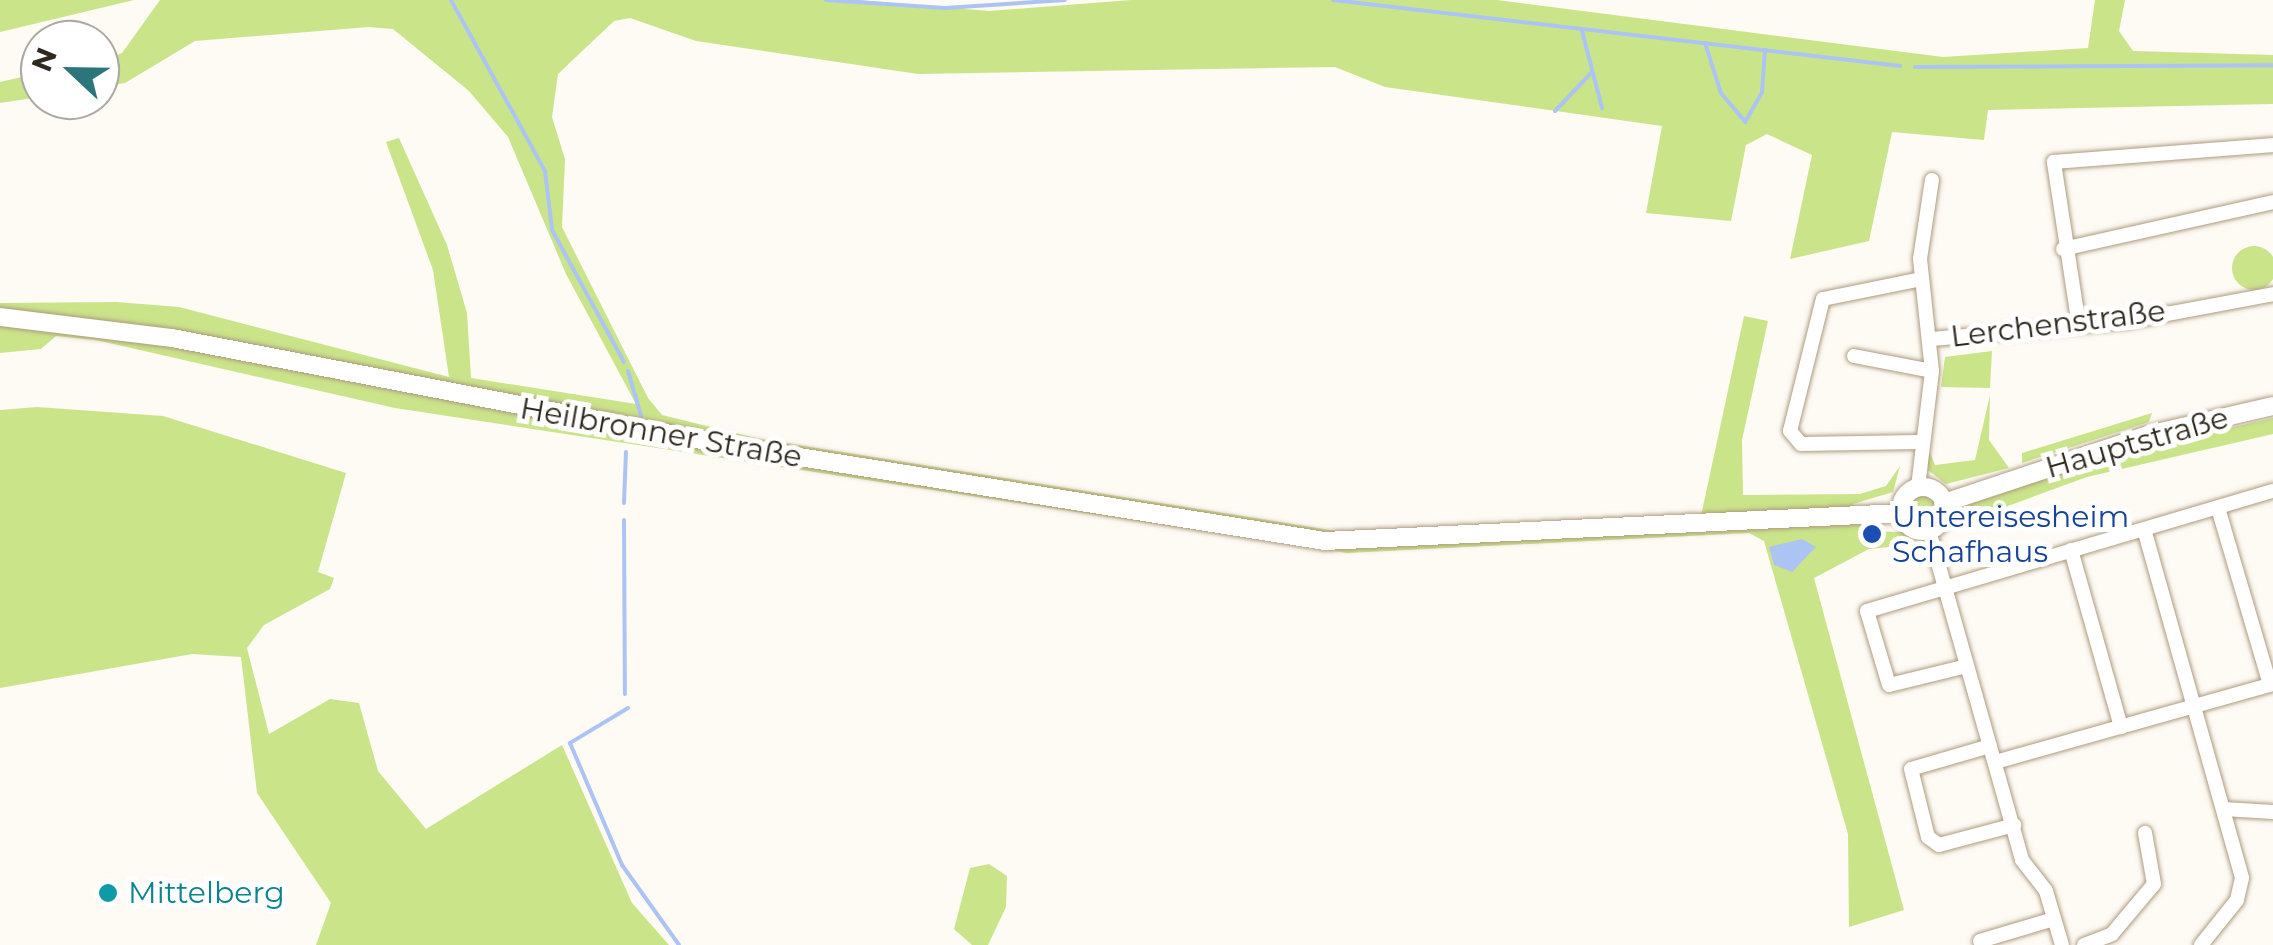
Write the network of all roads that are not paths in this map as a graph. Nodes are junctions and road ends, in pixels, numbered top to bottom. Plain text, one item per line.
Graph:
1 (2273, 145) edge
2 (1932, 180) dead end
3 (2273, 202) edge
4 (2063, 249) junction
5 (1921, 278) junction
6 (2273, 294) edge
7 (0, 317) edge
8 (2079, 326) junction
9 (1932, 339) junction
10 (1854, 356) dead end
11 (1932, 371) junction
12 (2273, 406) edge
13 (1918, 442) junction
14 (1918, 486) junction
15 (2273, 491) edge
16 (1944, 503) junction
17 (2218, 508) junction
18 (1901, 514) junction
19 (2144, 529) junction
20 (1929, 530) junction
21 (2071, 550) junction
22 (1944, 585) junction
23 (1967, 666) junction
24 (2272, 684) edge
25 (2194, 707) junction
26 (2121, 727) junction
27 (1990, 746) junction
28 (1995, 762) junction
29 (2224, 810) junction
30 (2273, 812) edge
31 (2014, 825) junction
32 (2145, 833) dead end
33 (2054, 919) junction
34 (1980, 941) dead end
35 (2062, 945) edge
36 (2084, 945) edge
37 (2201, 945) edge

1 - 4 street
2 - 5 street
3 - 4 street
4 - 8 street
5 - 9 street
5 - 13 street
6 - 8 street, Lerchenstraße
7 - 18 main road, Heilbronner Straße
8 - 9 street, Lerchenstraße
9 - 11 street, Lerchenstraße
10 - 11 street
11 - 13 street, Lerchenstraße
12 - 16 main road, Hauptstraße
13 - 14 street, Lerchenstraße
14 - 16 main road
14 - 18 main road
15 - 17 street
16 - 20 main road
17 - 19 street
17 - 24 street
18 - 20 main road
19 - 21 street
19 - 25 street
20 - 22 street
21 - 22 street
21 - 26 street
22 - 23 street
22 - 23 street
23 - 27 street
24 - 25 street
25 - 26 street
25 - 29 street
26 - 28 street
27 - 28 street
27 - 31 street
28 - 31 street
29 - 30 street
29 - 37 street
31 - 33 street
32 - 36 street
33 - 34 street
33 - 35 street

